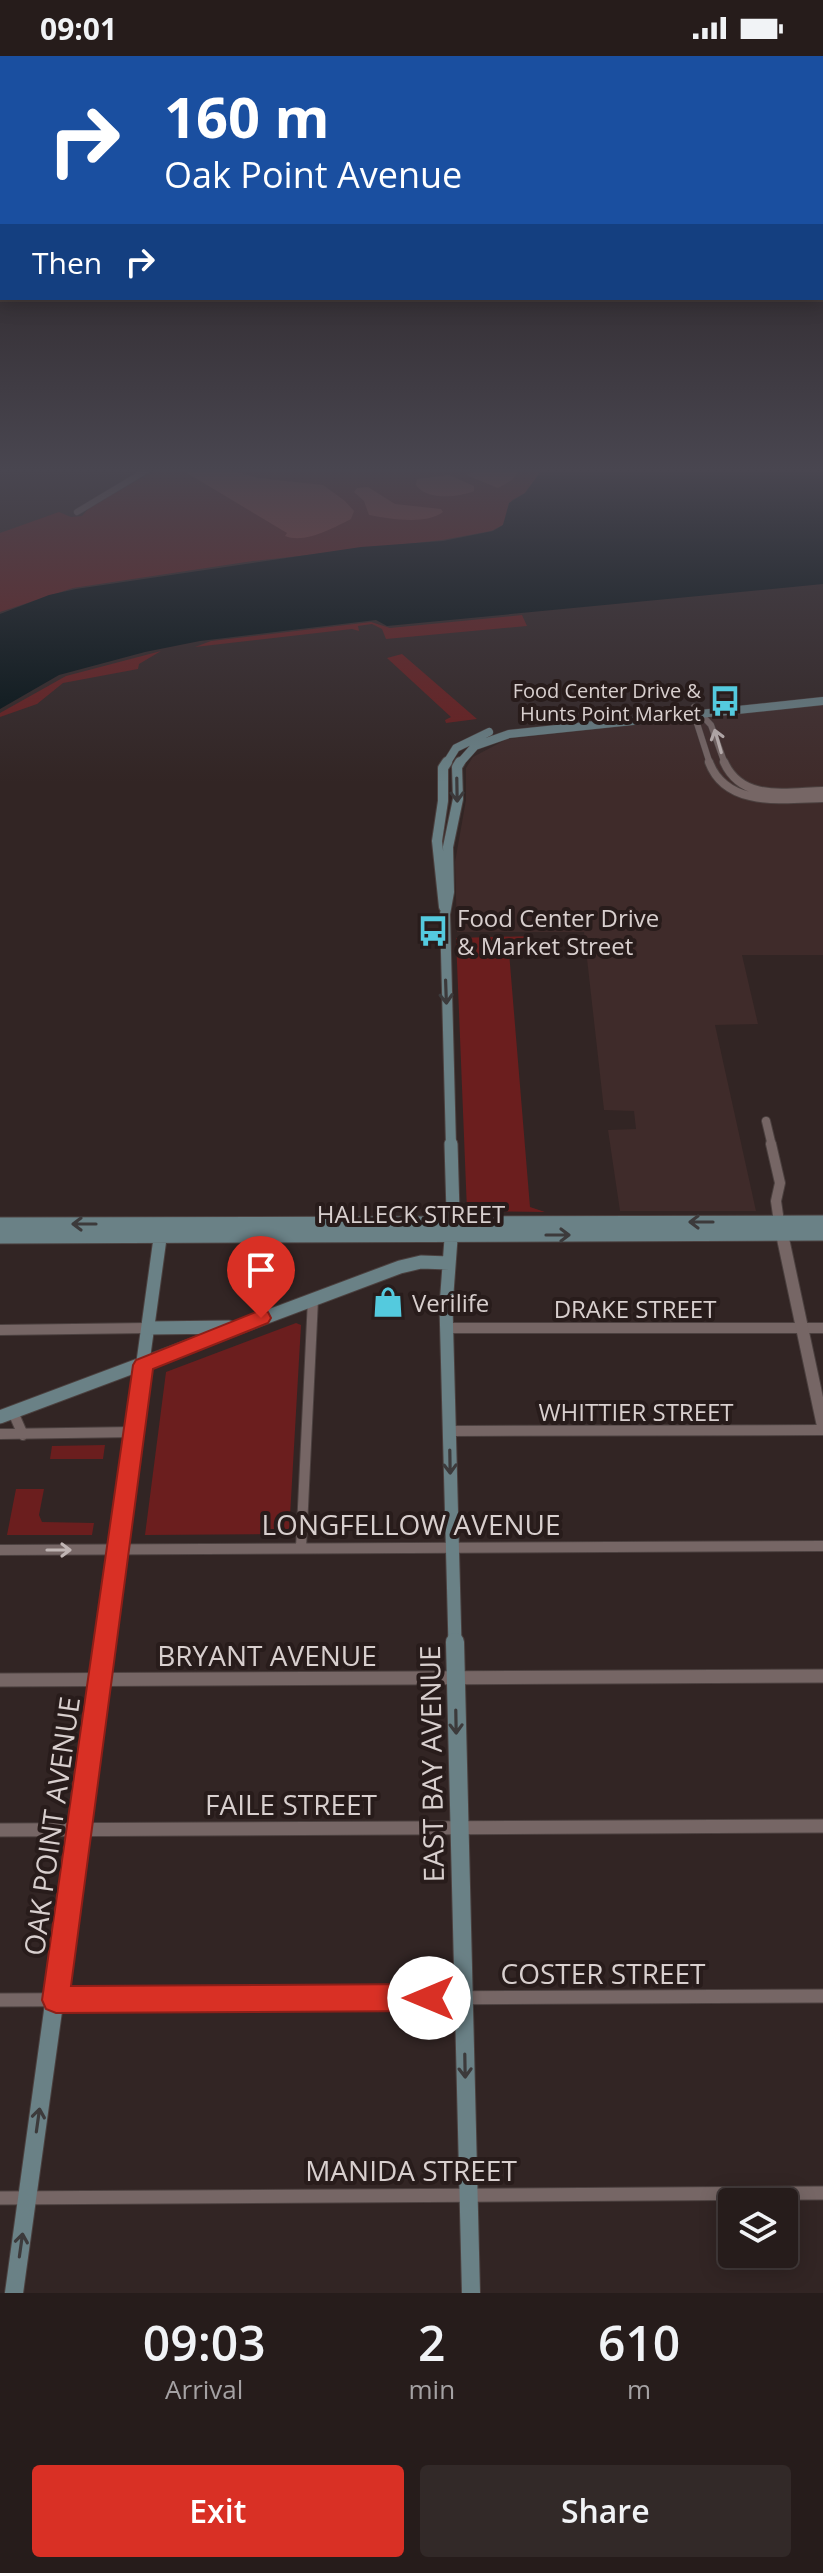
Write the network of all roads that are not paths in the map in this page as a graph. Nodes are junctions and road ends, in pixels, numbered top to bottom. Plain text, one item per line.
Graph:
1 (823, 694) edge
2 (823, 701) edge
3 (694, 711) junction
4 (706, 713) junction
5 (632, 714) junction
6 (556, 729) junction
7 (823, 791) edge
8 (823, 798) edge
9 (445, 914) junction
10 (766, 1121) dead end
11 (823, 1222) edge
12 (0, 1224) edge
13 (452, 1228) junction
14 (780, 1228) junction
15 (161, 1231) junction
16 (823, 1234) edge
17 (0, 1237) edge
18 (449, 1263) junction
19 (313, 1299) junction
20 (235, 1327) junction
21 (148, 1328) junction
22 (447, 1328) junction
23 (801, 1328) junction
24 (823, 1328) edge
25 (0, 1330) edge
26 (143, 1365) junction
27 (6, 1415) edge
28 (823, 1428) edge
29 (449, 1431) junction
30 (134, 1432) junction
31 (0, 1434) edge
32 (23, 1435) junction
33 (823, 1546) edge
34 (301, 1548) junction
35 (452, 1548) junction
36 (0, 1550) edge
37 (118, 1550) junction
38 (823, 1676) edge
39 (456, 1678) junction
40 (0, 1680) edge
41 (100, 1680) junction
42 (823, 1826) edge
43 (459, 1827) junction
44 (79, 1829) junction
45 (0, 1830) edge
46 (823, 1996) edge
47 (463, 1997) junction
48 (0, 2000) edge
49 (56, 2000) junction
50 (823, 2193) edge
51 (468, 2195) junction
52 (27, 2197) junction
53 (0, 2198) edge
54 (14, 2293) edge
55 (471, 2293) edge

1 - 3 main road
2 - 4 main road
3 - 4 main road
3 - 5 main road
3 - 6 main road
3 - 8 street
7 -> 4 street
5 - 6 main road
5 - 9 main road
6 -> 9 main road
9 -> 13 main road, EAST BAY AVENUE
10 - 14 street
11 - 14 main road, HALLECK STREET
15 -> 12 main road, HALLECK STREET
13 - 14 main road, HALLECK STREET
13 - 15 main road, HALLECK STREET
13 - 18 main road, EAST BAY AVENUE
14 - 16 main road, HALLECK STREET
14 - 23 street
15 - 17 main road, HALLECK STREET
15 - 21 main road, OAK POINT AVENUE
18 - 19 main road
18 - 22 main road, EAST BAY AVENUE
19 - 20 main road
19 - 34 street
20 - 21 main road
20 - 26 main road
21 - 25 street
21 - 26 main road, OAK POINT AVENUE
22 - 23 street, DRAKE STREET
22 - 29 main road, EAST BAY AVENUE
23 - 24 street, DRAKE STREET
23 - 28 street
26 - 27 main road
26 - 30 main road, OAK POINT AVENUE
27 - 32 street
28 - 29 street, WHITTIER STREET
29 -> 35 main road, EAST BAY AVENUE
30 - 32 street
30 - 37 main road, OAK POINT AVENUE
31 - 32 street
33 - 35 street, LONGFELLOW AVENUE
34 - 35 street, LONGFELLOW AVENUE
34 - 37 street, LONGFELLOW AVENUE
35 - 39 main road, EAST BAY AVENUE
36 -> 37 street, LONGFELLOW AVENUE
37 - 41 main road, OAK POINT AVENUE
38 - 39 street, BRYANT AVENUE
39 - 41 street, BRYANT AVENUE
39 -> 43 main road, EAST BAY AVENUE
40 - 41 street, BRYANT AVENUE
41 - 44 main road, OAK POINT AVENUE
42 - 43 street, FAILE STREET
43 - 44 street, FAILE STREET
43 - 47 main road, EAST BAY AVENUE
44 - 45 street, FAILE STREET
44 - 49 main road, OAK POINT AVENUE
46 - 47 street, COSTER STREET
47 - 49 street, COSTER STREET
47 -> 51 main road, EAST BAY AVENUE
48 - 49 street, COSTER STREET
52 -> 49 main road, OAK POINT AVENUE
50 - 51 street, MANIDA STREET
51 - 52 street, MANIDA STREET
51 - 55 main road, EAST BAY AVENUE
52 - 53 street, MANIDA STREET
54 -> 52 main road, OAK POINT AVENUE

